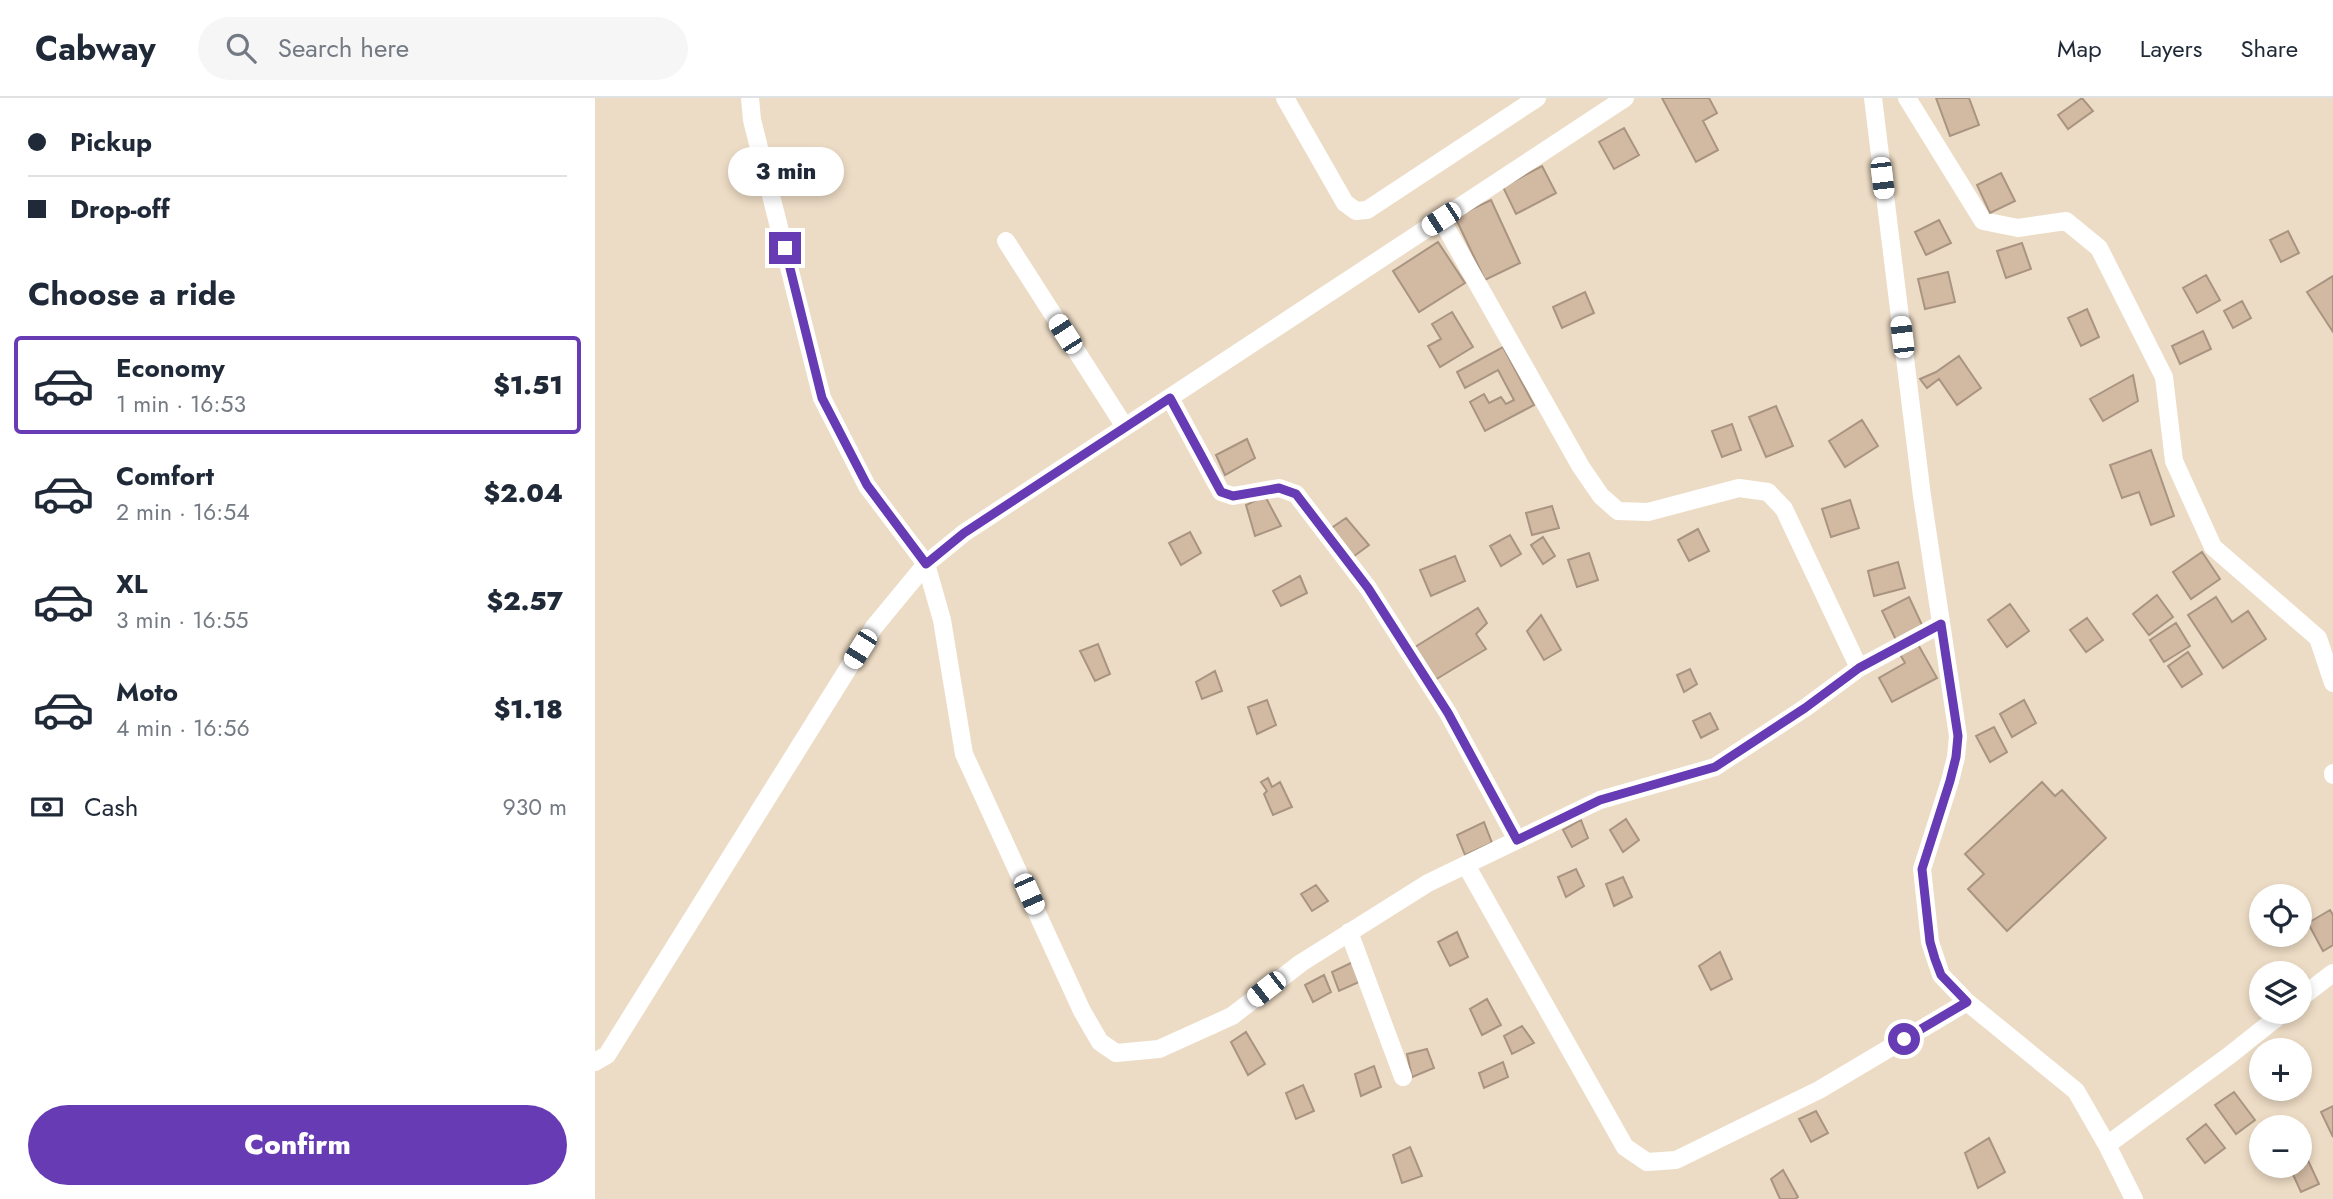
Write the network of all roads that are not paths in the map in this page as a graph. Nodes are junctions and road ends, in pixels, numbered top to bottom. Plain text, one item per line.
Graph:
1 (750, 98) edge
2 (1285, 98) edge
3 (1537, 98) edge
4 (1625, 98) edge
5 (1873, 98) edge
6 (1907, 98) edge
7 (1441, 219) junction
8 (1006, 241) dead end
9 (1170, 398) junction
10 (1125, 427) junction
11 (926, 564) junction
12 (1941, 624) junction
13 (1859, 668) junction
14 (2333, 683) edge
15 (1517, 840) junction
16 (1466, 865) junction
17 (1349, 932) junction
18 (2333, 972) edge
19 (2312, 989) edge
20 (1967, 1002) junction
21 (2269, 1024) edge
22 (595, 1062) edge
23 (1403, 1077) dead end
24 (2107, 1145) junction
25 (2134, 1199) edge

1 - 11 street
2 - 3 street
4 - 7 street
5 - 12 street
6 - 14 street
7 - 9 street
7 - 13 street
8 - 10 street
9 - 10 street
9 - 15 street
10 - 11 street
11 - 17 street
11 - 22 street
12 - 13 street
12 - 20 street
13 - 15 street
15 - 16 street
16 - 17 street
16 - 20 street
17 - 23 street
18 - 19 street
20 - 24 street
21 - 24 street
24 - 25 street

